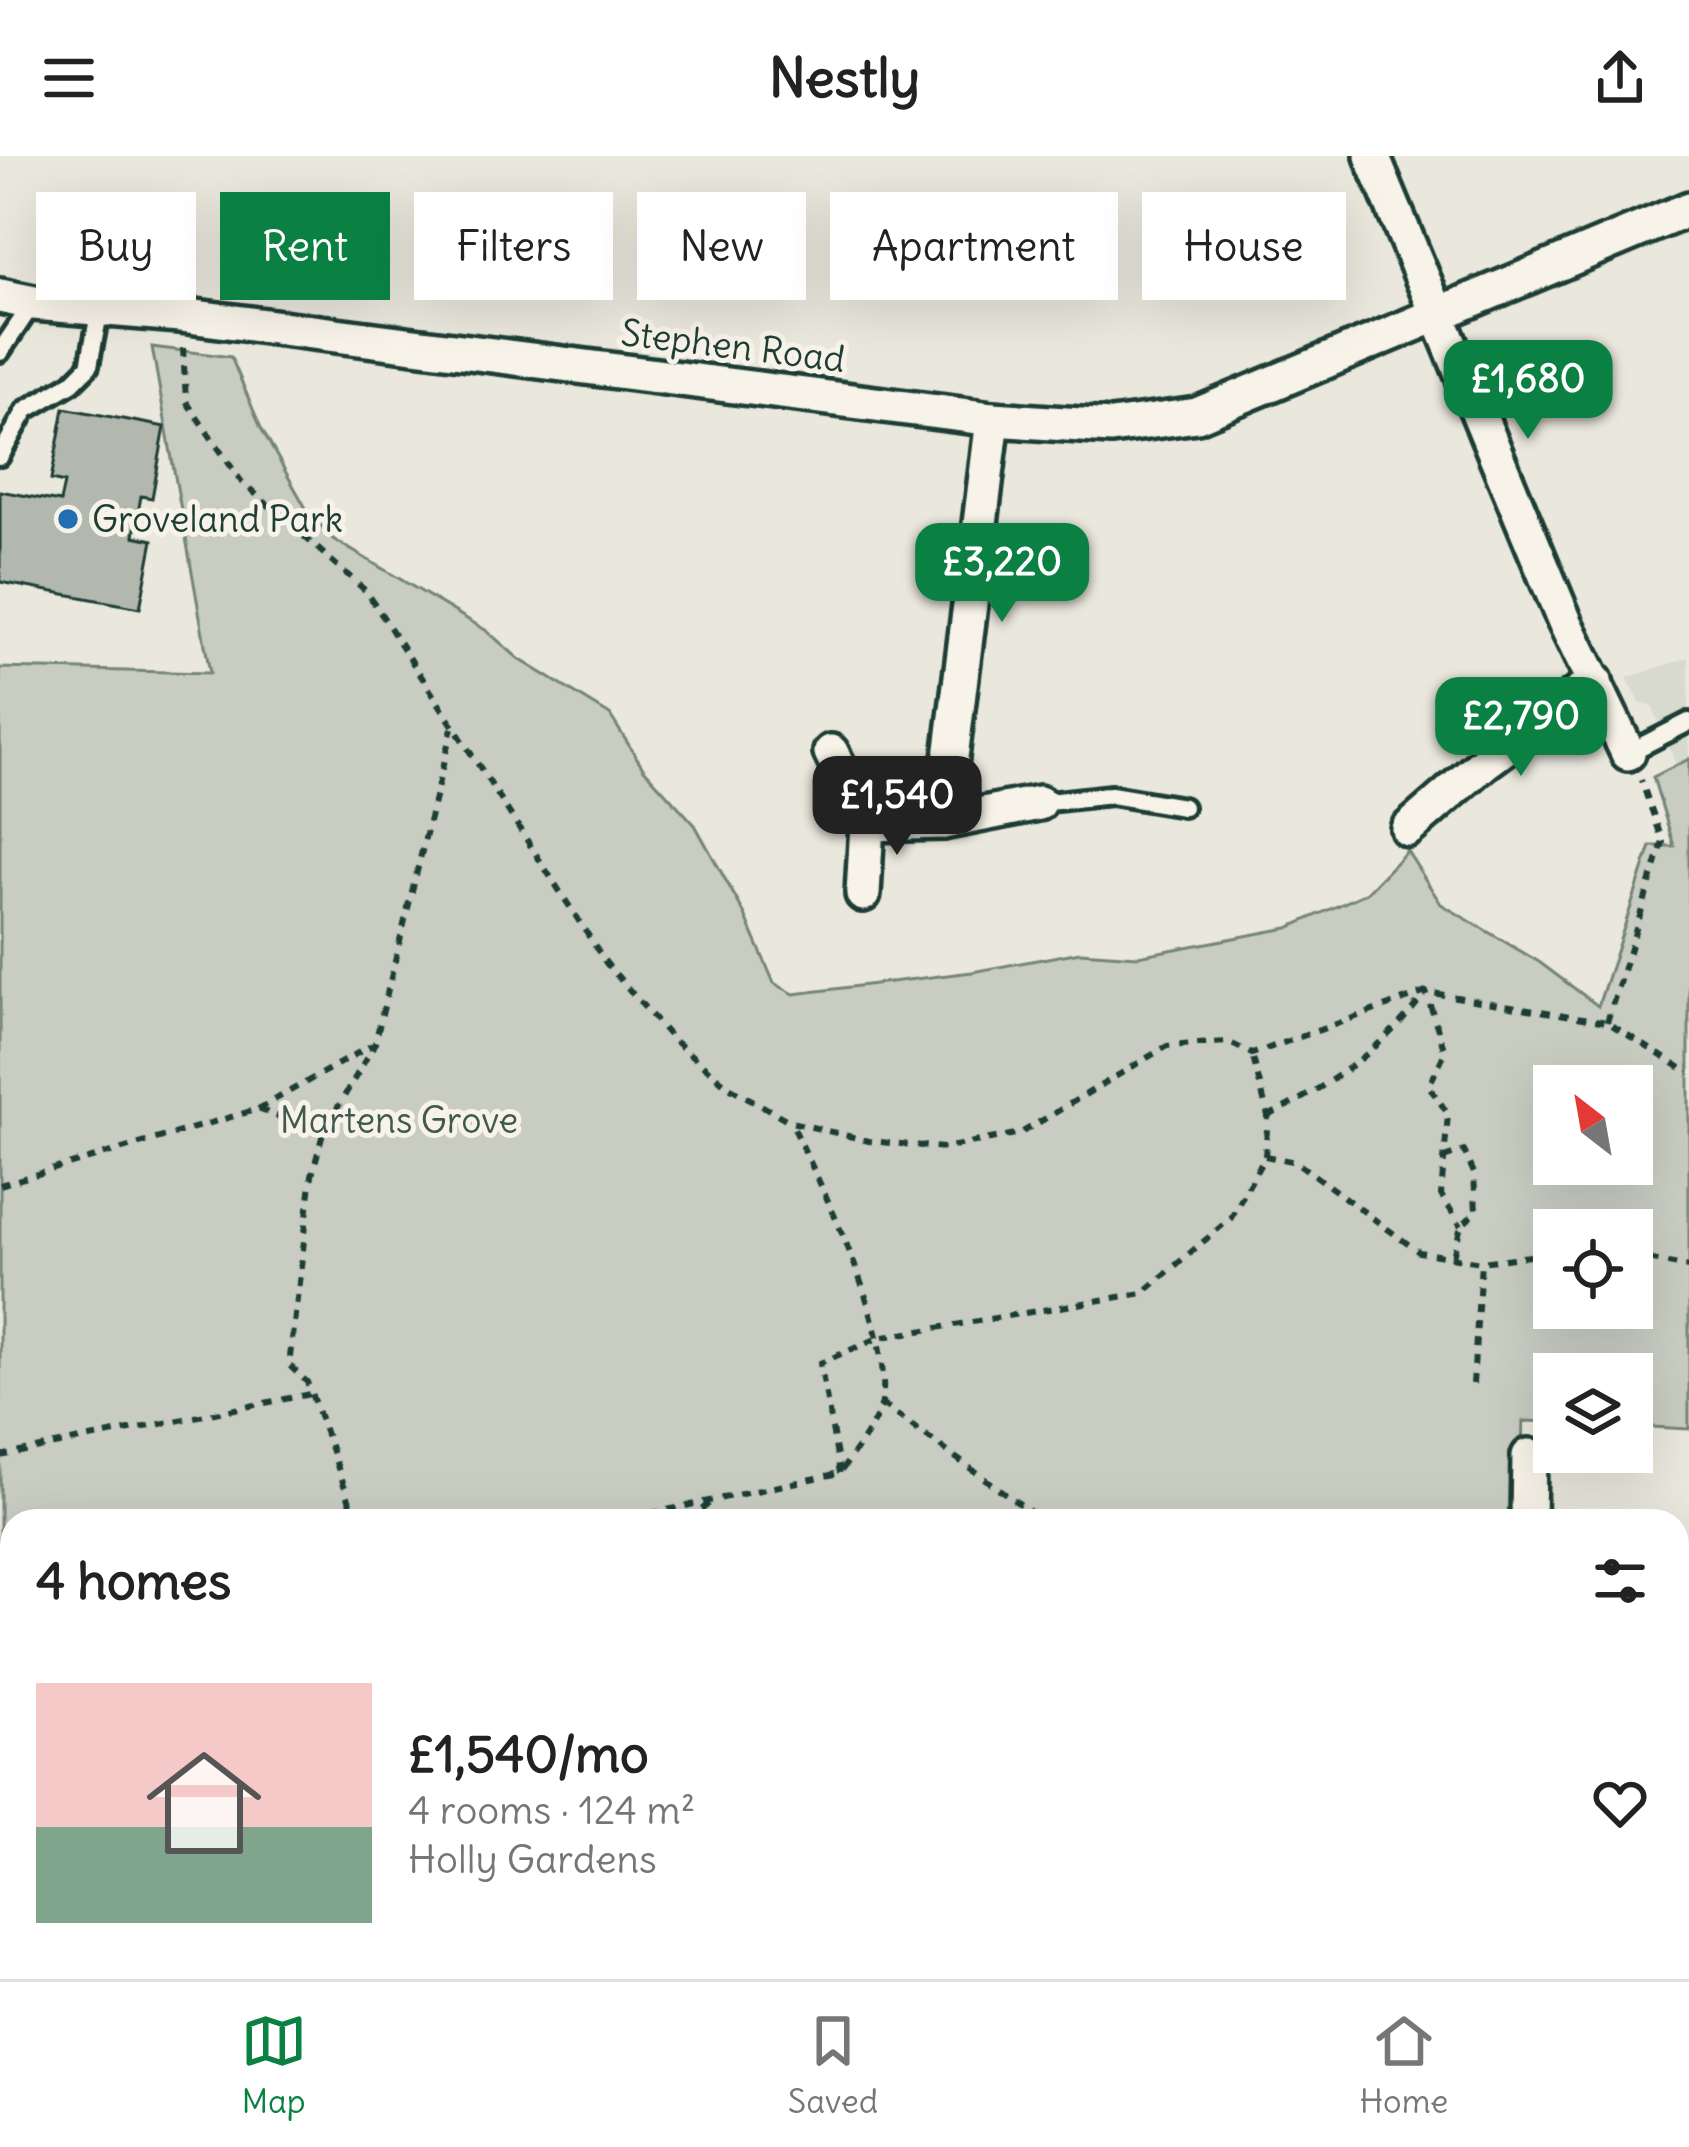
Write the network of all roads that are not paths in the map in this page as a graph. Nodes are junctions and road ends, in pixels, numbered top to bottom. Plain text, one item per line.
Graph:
1 (1372, 156) edge
2 (1689, 209) edge
3 (0, 296) edge
4 (34, 303) junction
5 (100, 308) junction
6 (1438, 314) junction
7 (0, 352) edge
8 (993, 419) junction
9 (0, 456) edge
10 (1595, 681) junction
11 (1689, 722) edge
12 (831, 752) dead end
13 (1628, 752) joint
14 (1040, 803) joint
15 (1183, 808) dead end
16 (943, 821) junction
17 (867, 824) junction
18 (1408, 829) dead end
19 (863, 894) dead end
20 (1529, 1456) dead end
21 (1528, 1509) edge

1 - 6 street
2 - 6 street, Stephen Road
3 - 4 street, Stephen Road
4 - 5 street, Stephen Road
4 - 7 lane
5 - 8 street, Stephen Road
5 - 9 lane
6 - 8 street, Stephen Road
6 - 10 street
8 - 16 street
10 - 13 street
10 - 18 street
11 - 13 lane
12 - 17 street
14 - 15 lane
14 - 16 street
16 - 17 street
17 - 19 street
20 - 21 street

